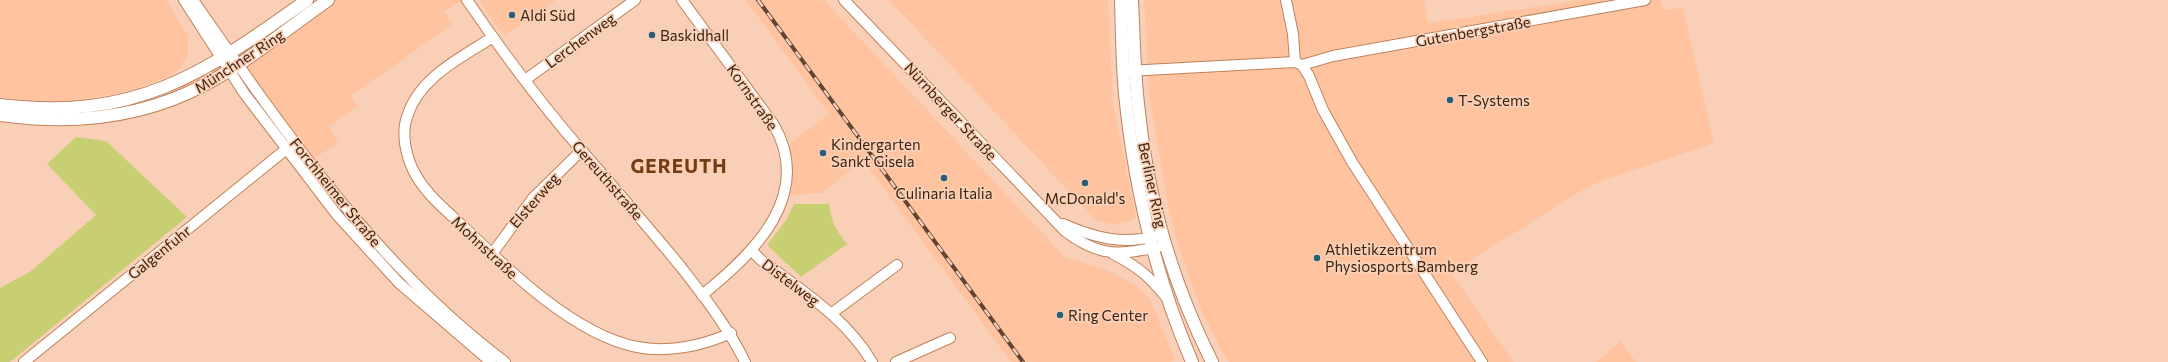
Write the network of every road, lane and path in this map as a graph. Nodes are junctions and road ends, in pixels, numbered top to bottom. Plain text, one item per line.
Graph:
1 (184, 0) edge
2 (193, 0) edge
3 (307, 0) edge
4 (328, 0) edge
5 (467, 0) edge
6 (635, 0) edge
7 (682, 0) edge
8 (844, 0) edge
9 (1121, 0) edge
10 (1132, 0) edge
11 (1286, 0) edge
12 (1645, 0) edge
13 (493, 37) junction
14 (225, 56) junction
15 (1299, 64) junction
16 (233, 67) junction
17 (1129, 70) junction
18 (524, 80) junction
19 (0, 106) edge
20 (0, 115) edge
21 (294, 142) junction
22 (285, 150) junction
23 (582, 150) junction
24 (1057, 222) junction
25 (1164, 240) junction
26 (1152, 243) junction
27 (751, 250) junction
28 (492, 254) junction
29 (1113, 254) junction
30 (897, 265) dead end
31 (702, 295) junction
32 (1169, 301) junction
33 (832, 313) junction
34 (730, 333) junction
35 (950, 338) dead end
36 (24, 362) edge
37 (491, 362) edge
38 (505, 362) edge
39 (745, 362) edge
40 (872, 362) edge
41 (896, 362) edge
42 (1192, 362) edge
43 (1212, 362) edge
44 (1482, 362) edge

1 - 14 street, Forchheimer Straße
2 - 14 street, Forchheimer Straße
3 - 14 main road, Münchner Ring
4 - 16 main road, Münchner Ring
5 - 13 street, Gereuthstraße
6 - 18 street, Lerchenweg
7 - 27 street, Kornstraße
8 - 24 street, Nürnberger Straße
9 - 17 main road, Berliner Ring
10 - 17 main road, Berliner Ring
11 - 15 street
12 - 15 street, Gutenbergstraße
13 - 18 street, Gereuthstraße
13 - 28 street, Mohnstraße
14 - 16 street, Forchheimer Straße
14 - 19 main road, Münchner Ring
15 - 17 street, Gutenbergstraße
15 - 44 street
16 - 20 main road, Münchner Ring
16 - 21 street, Forchheimer Straße
16 - 22 street, Forchheimer Straße
17 - 25 main road, Berliner Ring
17 - 26 main road, Berliner Ring
18 - 23 street, Gereuthstraße
21 - 22 street, Galgenfuhr
21 - 38 street, Forchheimer Straße
22 - 36 street, Galgenfuhr
22 - 37 street, Forchheimer Straße
23 - 28 street, Elsterweg
23 - 31 street, Gereuthstraße
24 - 26 street, Nürnberger Straße
24 - 29 street, Nürnberger Straße
25 - 26 street
25 - 43 main road, Berliner Ring
26 - 29 street, Nürnberger Straße
26 - 32 main road, Berliner Ring
27 - 31 street, Kornstraße
27 - 33 street, Distelweg
28 - 34 street, Mohnstraße
29 - 32 street
30 - 33 street, Distelweg
31 - 34 street, Gereuthstraße
32 - 42 main road, Berliner Ring
33 - 40 street, Distelweg
34 - 39 street, Gereuthstraße
35 - 41 street

